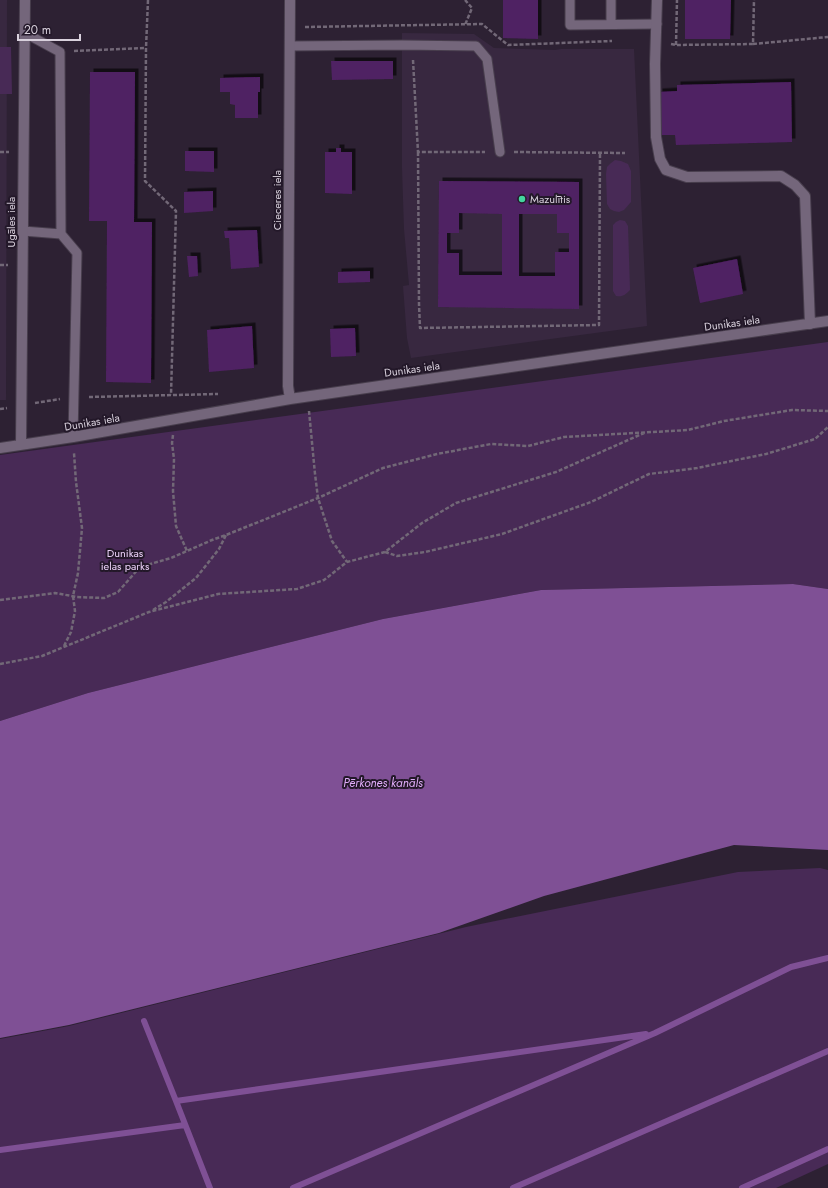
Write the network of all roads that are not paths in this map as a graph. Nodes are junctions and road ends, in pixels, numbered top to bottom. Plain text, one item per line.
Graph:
1 (25, 0) edge
2 (290, 0) edge
3 (570, 0) edge
4 (611, 0) edge
5 (657, 0) edge
6 (611, 24) junction
7 (656, 24) junction
8 (24, 33) junction
9 (290, 46) junction
10 (500, 152) dead end
11 (23, 231) junction
12 (61, 234) junction
13 (828, 321) edge
14 (810, 324) junction
15 (290, 399) junction
16 (73, 437) junction
17 (21, 445) junction
18 (0, 448) edge

1 - 8 street, Ugāles iela
2 - 9 street, Cieceres iela
3 - 6 lane
4 - 6 lane
5 - 7 street
6 - 7 lane
7 - 14 street
8 - 11 street, Ugāles iela
8 - 12 lane
9 - 10 lane
9 - 15 street, Cieceres iela
11 - 12 lane
11 - 17 street, Ugāles iela
12 - 16 lane
13 - 14 street, Dunikas iela
14 - 15 street, Dunikas iela
15 - 16 street, Dunikas iela
16 - 17 street, Dunikas iela
17 - 18 street, Dunikas iela

